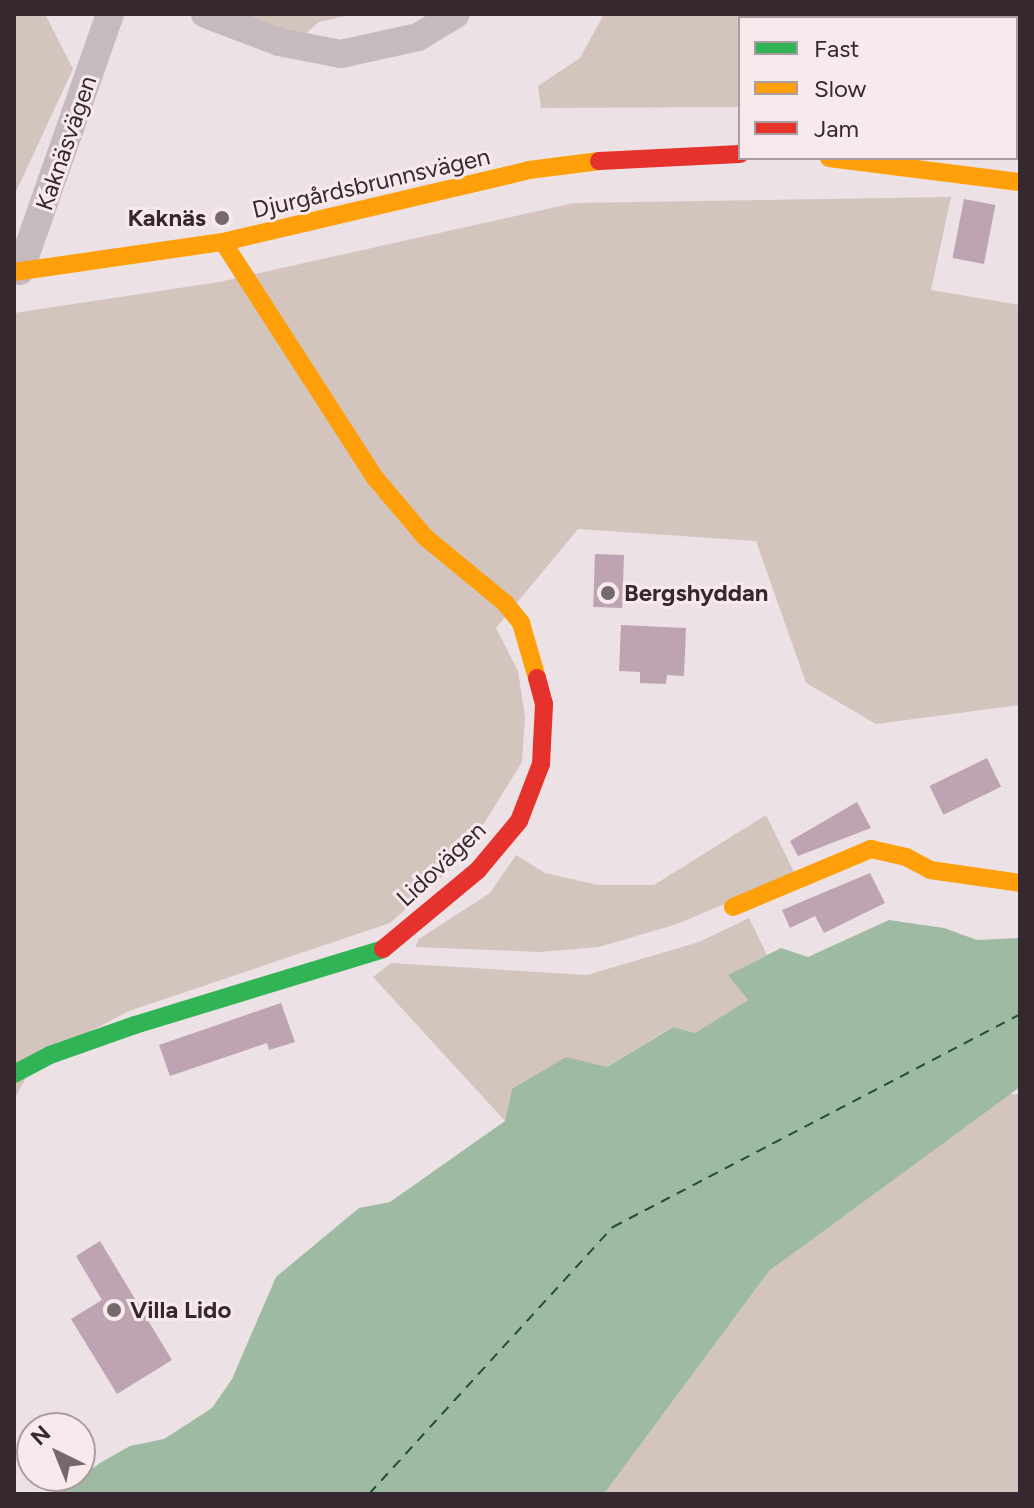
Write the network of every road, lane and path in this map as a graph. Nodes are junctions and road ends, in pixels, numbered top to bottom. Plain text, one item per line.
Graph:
1 (110, 14) edge
2 (205, 14) edge
3 (456, 14) edge
4 (738, 154) edge
5 (845, 160) edge
6 (1020, 182) edge
7 (223, 242) junction
8 (17, 271) edge
9 (1020, 883) edge
10 (733, 907) dead end
11 (14, 1074) edge

1 - 8 street, Kaknäsvägen
2 - 3 street
4 - 7 street, Djurgårdsbrunnsvägen
5 - 6 street
7 - 8 street, Djurgårdsbrunnsvägen
7 - 11 street, Lidovägen
9 - 10 street

